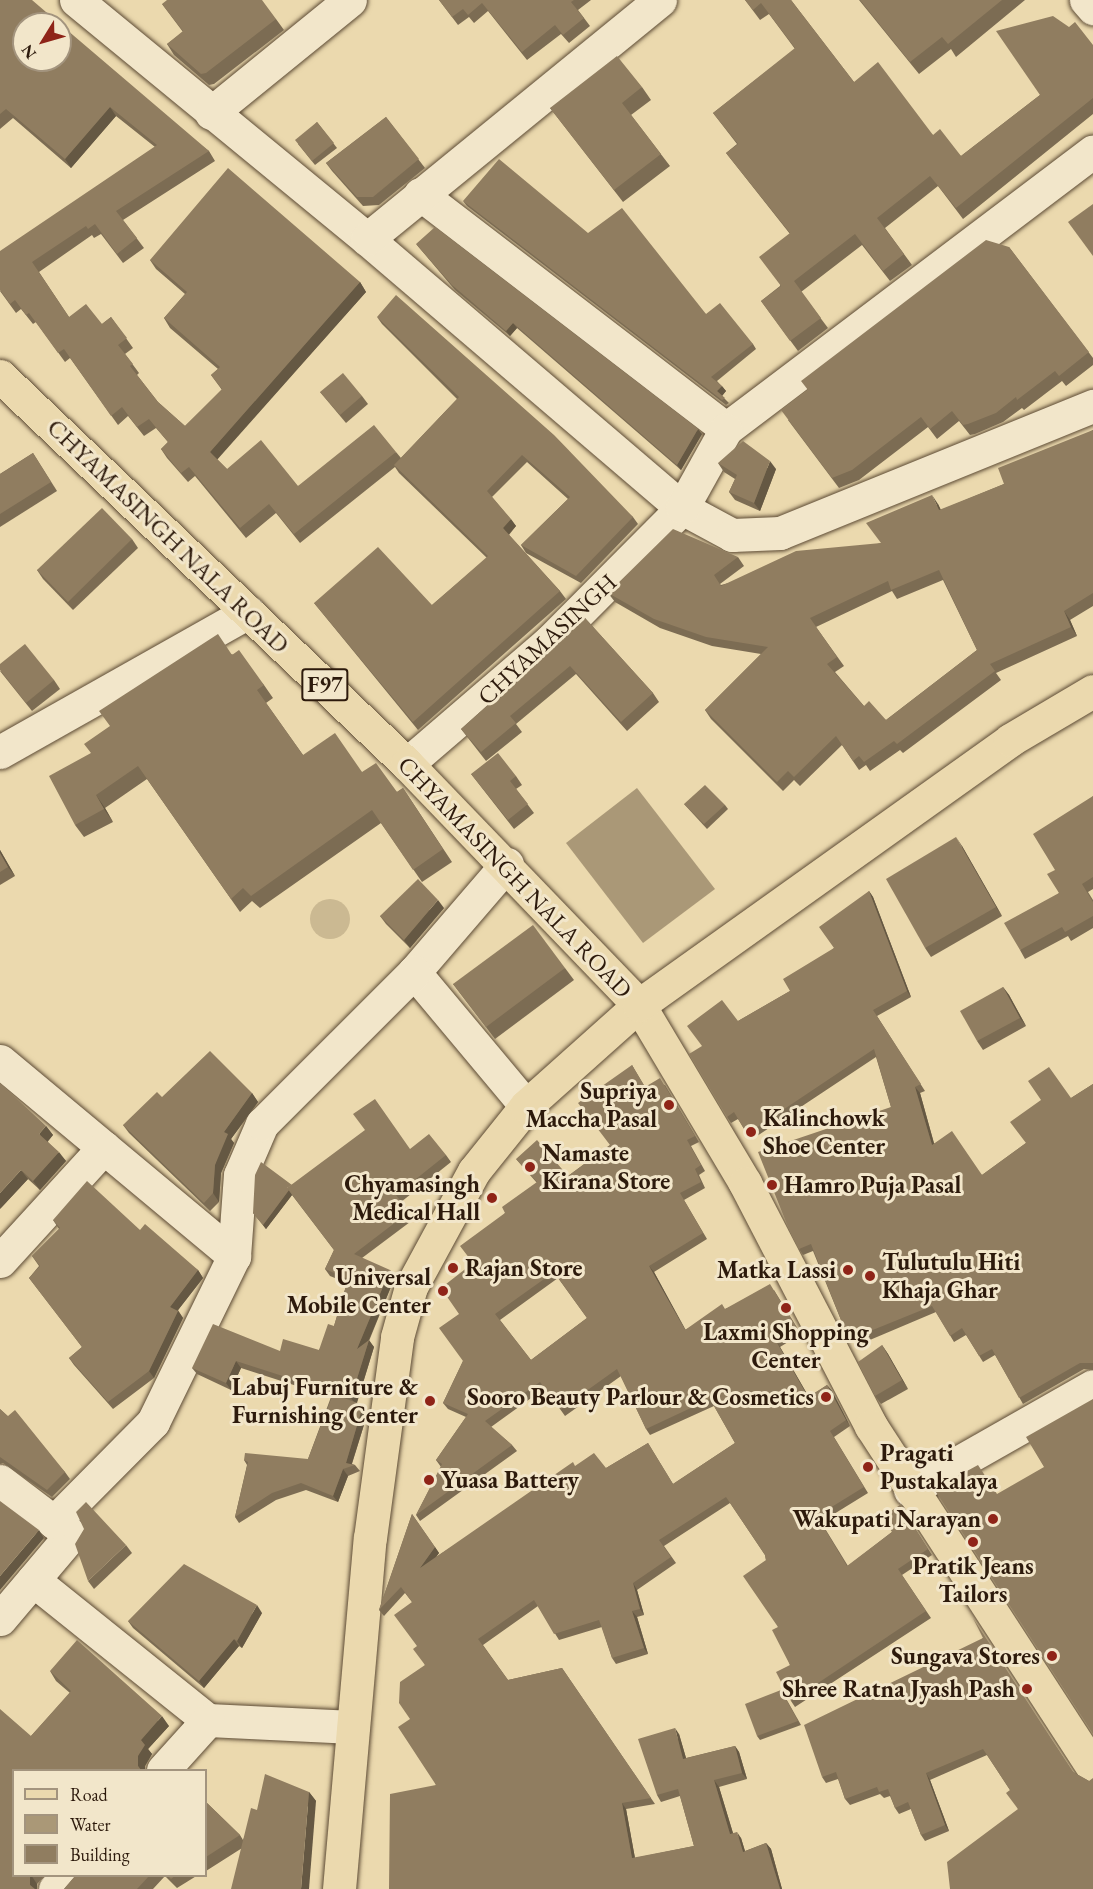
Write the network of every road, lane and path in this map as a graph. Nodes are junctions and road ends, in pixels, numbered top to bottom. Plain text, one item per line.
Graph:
1 (76, 0) edge
2 (350, 0) edge
3 (660, 0) edge
4 (1086, 0) edge
5 (1093, 8) edge
6 (211, 113) junction
7 (1093, 151) edge
8 (420, 194) junction
9 (367, 238) junction
10 (0, 376) edge
11 (1093, 406) edge
12 (726, 429) junction
13 (682, 508) junction
14 (248, 612) junction
15 (1093, 691) edge
16 (0, 752) edge
17 (407, 764) junction
18 (507, 864) junction
19 (414, 972) junction
20 (639, 1005) junction
21 (0, 1061) edge
22 (526, 1106) junction
23 (104, 1147) junction
24 (234, 1256) junction
25 (0, 1261) edge
26 (1093, 1386) edge
27 (0, 1481) edge
28 (910, 1490) junction
29 (54, 1522) junction
30 (33, 1580) junction
31 (0, 1618) edge
32 (208, 1720) junction
33 (353, 1727) junction
34 (1093, 1768) edge
35 (164, 1769) edge
36 (66, 1877) edge
37 (55, 1889) edge
38 (339, 1889) edge

1 - 6 street
2 - 6 street
3 - 8 street
4 - 5 street
6 - 9 street
7 - 12 street
8 - 9 street
8 - 12 street
9 - 13 street
10 - 14 main road, CHYAMASINGH NALA ROAD / F97
11 - 13 street
12 - 13 street, CHYAMASINGH
13 - 17 street, CHYAMASINGH
14 - 16 street
14 - 17 main road, CHYAMASINGH NALA ROAD / F97
15 - 20 main road
17 - 18 main road, CHYAMASINGH NALA ROAD / F97
18 - 19 street
18 - 20 main road, CHYAMASINGH NALA ROAD / F97
19 - 22 street
19 - 24 street
20 - 22 main road
20 - 28 main road, CHYAMASINGH NALA ROAD
21 - 23 street
22 - 33 main road
23 - 24 street
23 - 25 street
24 - 29 street
26 - 28 street
27 - 29 street
28 - 34 main road, CHYAMASINGH NALA ROAD
29 - 30 street
30 - 31 street
30 - 32 street
32 - 33 street
32 - 35 street
33 - 38 main road
36 - 37 street

